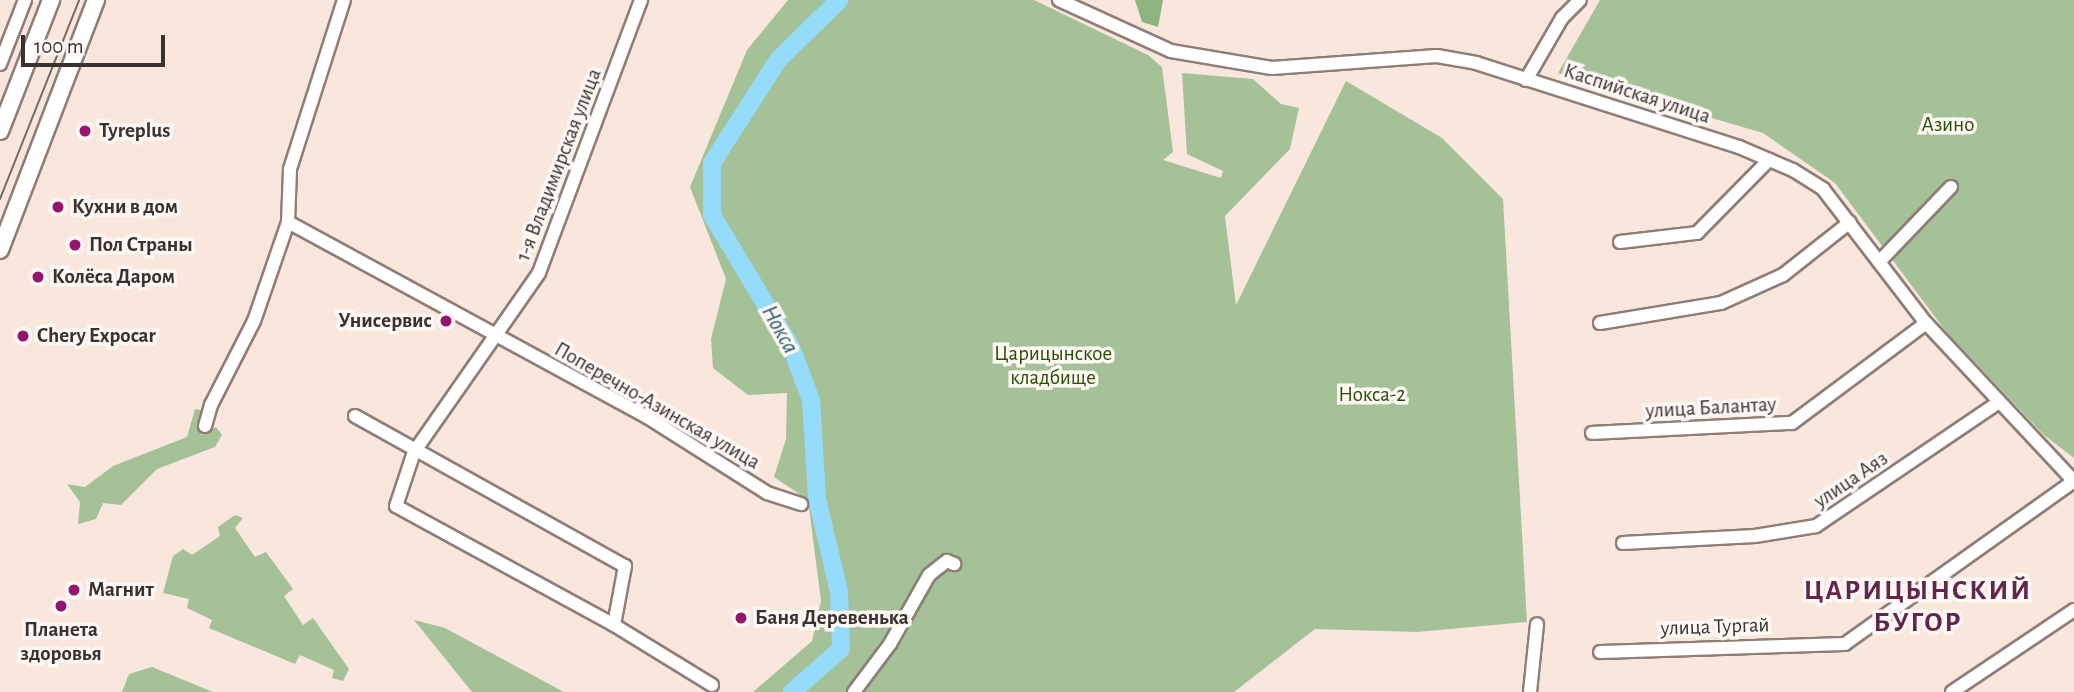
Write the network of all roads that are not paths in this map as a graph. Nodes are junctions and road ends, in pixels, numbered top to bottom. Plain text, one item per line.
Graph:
1 (24, 0) edge
2 (51, 0) edge
3 (96, 0) edge
4 (344, 0) edge
5 (641, 0) edge
6 (1059, 0) edge
7 (1580, 0) edge
8 (0, 64) edge
9 (1526, 80) junction
10 (0, 131) edge
11 (1769, 160) junction
12 (1951, 187) dead end
13 (288, 222) junction
14 (1850, 222) junction
15 (1620, 242) dead end
16 (0, 250) edge
17 (1879, 261) junction
18 (1600, 323) dead end
19 (1926, 323) junction
20 (496, 337) junction
21 (1998, 403) junction
22 (355, 416) dead end
23 (205, 426) dead end
24 (1592, 433) dead end
25 (414, 452) junction
26 (2074, 481) edge
27 (800, 504) dead end
28 (1623, 543) dead end
29 (954, 564) dead end
30 (2074, 610) edge
31 (1537, 624) dead end
32 (614, 625) junction
33 (1600, 652) dead end
34 (712, 685) dead end
35 (854, 692) edge
36 (1530, 692) edge
37 (1952, 692) edge

1 - 8 street
2 - 10 main road
3 - 16 main road
4 - 13 street
5 - 20 street, 1-я Владимирская улица
6 - 9 street, Каспийская улица
7 - 9 street
9 - 11 street, Каспийская улица
11 - 14 street, Каспийская улица
11 - 15 street
12 - 17 street
13 - 20 street, Поперечно-Азинская улица
13 - 23 street
14 - 17 street, Каспийская улица
14 - 18 street
17 - 19 street, Каспийская улица
19 - 21 street, Каспийская улица
19 - 24 street, улица Балантау
20 - 25 street
20 - 27 street, Поперечно-Азинская улица
21 - 26 street, Каспийская улица
21 - 28 street, улица Аяз
22 - 25 street
25 - 32 street
25 - 32 street
26 - 33 street, улица Тургай
29 - 35 street
30 - 37 street
31 - 36 street
32 - 34 street

